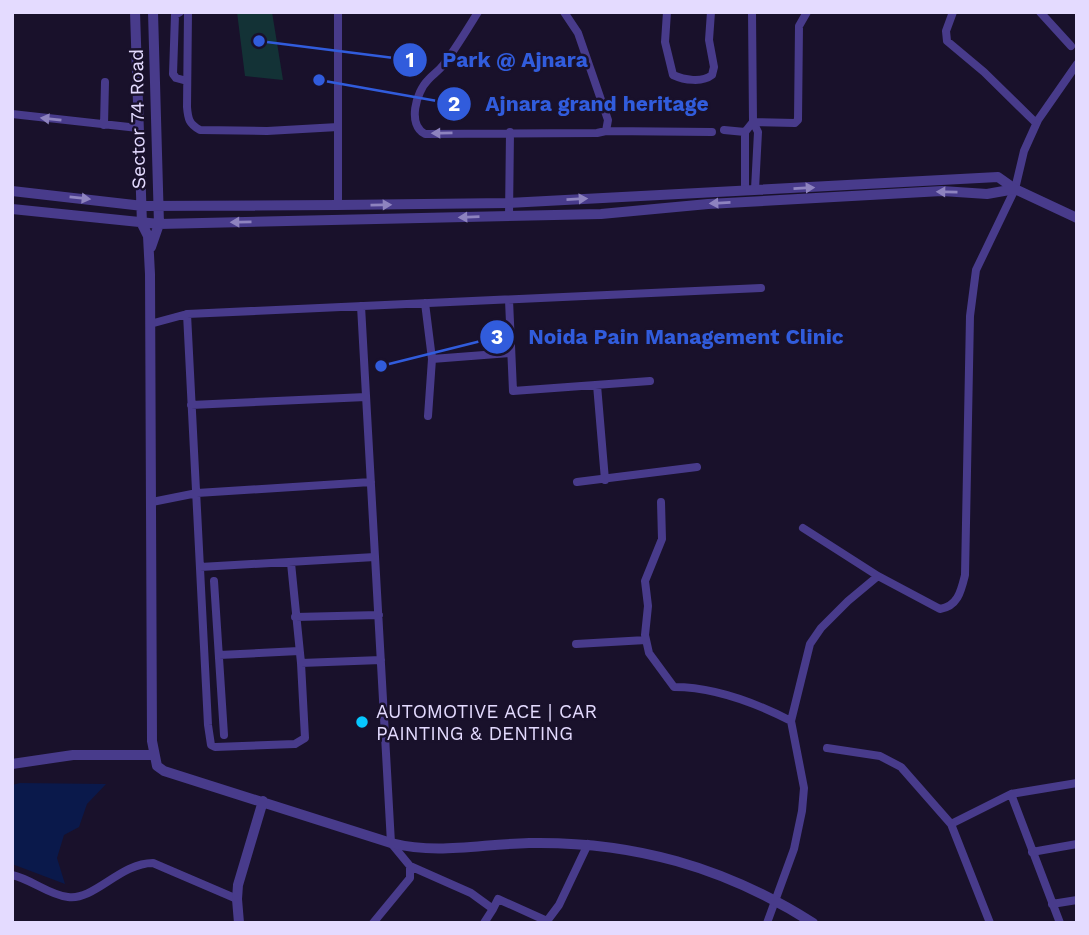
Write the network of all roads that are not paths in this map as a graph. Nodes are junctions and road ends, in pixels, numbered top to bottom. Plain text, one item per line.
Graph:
1 (135, 12) edge
2 (153, 12) edge
3 (180, 12) edge
4 (188, 12) edge
5 (338, 12) edge
6 (478, 12) edge
7 (564, 12) edge
8 (667, 12) edge
9 (711, 12) edge
10 (752, 12) edge
11 (807, 12) edge
12 (953, 12) edge
13 (1040, 12) edge
14 (1071, 46) dead end
15 (1077, 64) edge
16 (187, 81) junction
17 (105, 82) dead end
18 (12, 114) edge
19 (753, 122) junction
20 (1036, 123) junction
21 (104, 125) junction
22 (338, 127) junction
23 (138, 128) junction
24 (606, 131) junction
25 (724, 131) dead end
26 (510, 132) junction
27 (712, 132) dead end
28 (745, 132) junction
29 (1015, 189) junction
30 (750, 190) junction
31 (12, 191) edge
32 (508, 202) junction
33 (157, 205) junction
34 (338, 205) junction
35 (143, 206) junction
36 (12, 209) edge
37 (509, 216) junction
38 (1077, 218) edge
39 (142, 224) junction
40 (159, 224) junction
41 (149, 251) junction
42 (761, 288) dead end
43 (509, 300) junction
44 (425, 303) junction
45 (361, 306) junction
46 (187, 314) junction
47 (149, 324) junction
48 (511, 352) junction
49 (432, 359) junction
50 (650, 382) dead end
51 (597, 385) junction
52 (366, 397) junction
53 (191, 405) junction
54 (428, 416) dead end
55 (697, 467) dead end
56 (605, 480) junction
57 (371, 482) junction
58 (577, 482) dead end
59 (197, 493) junction
60 (152, 502) junction
61 (661, 502) dead end
62 (803, 528) dead end
63 (375, 557) junction
64 (291, 563) junction
65 (201, 568) junction
66 (878, 576) junction
67 (214, 581) dead end
68 (379, 615) junction
69 (295, 617) junction
70 (646, 640) junction
71 (576, 644) dead end
72 (299, 651) junction
73 (219, 656) junction
74 (205, 658) junction
75 (381, 660) junction
76 (301, 663) junction
77 (791, 721) junction
78 (224, 734) dead end
79 (827, 748) dead end
80 (154, 755) junction
81 (12, 764) edge
82 (1077, 783) edge
83 (1011, 794) junction
84 (263, 801) junction
85 (951, 824) junction
86 (391, 843) junction
87 (588, 844) junction
88 (1077, 844) edge
89 (1032, 852) junction
90 (410, 866) junction
91 (12, 875) edge
92 (237, 899) junction
93 (774, 899) junction
94 (1077, 900) edge
95 (1052, 904) junction
96 (493, 909) junction
97 (239, 923) edge
98 (373, 923) edge
99 (484, 923) edge
100 (767, 923) edge
101 (813, 923) edge
102 (990, 923) edge
103 (1060, 923) edge

1 - 23 street, Sector 74 Road
2 - 33 street, Sector 74 Road
3 - 16 street
4 - 16 street
5 - 22 street
26 -> 6 street
7 - 24 street
8 - 9 street
10 - 19 street
11 - 19 street
12 - 20 street
13 - 14 street
15 - 20 street
16 - 22 street
17 - 21 street
21 -> 18 street
19 - 28 street
19 - 30 street
20 - 29 street
21 - 23 street
22 - 34 street
23 - 35 street, Sector 74 Road
24 - 26 street
24 - 27 street
25 - 28 street
26 - 32 street
28 - 30 street
30 -> 29 street
29 -> 37 street
29 - 38 street
29 - 66 street
32 -> 30 street
31 -> 35 street
34 -> 32 street
32 - 37 street
33 - 34 street
33 - 35 street
33 - 40 street, Sector 74 Road
35 - 39 street, Sector 74 Road
36 - 39 street
37 -> 40 street
39 - 40 street
39 - 41 street, Sector 74 Road
40 - 41 street
41 - 47 street
42 - 43 street
43 - 44 street
43 - 48 street
44 - 45 street
44 - 49 street
45 - 46 street
45 - 52 street
46 - 47 street
46 - 53 street
47 - 60 street
48 - 49 street
48 - 51 street
49 - 54 street
50 - 51 street
51 - 56 street
52 - 53 street
52 - 57 street
53 - 59 street
55 - 56 street
56 - 58 street
57 - 59 street
57 - 63 street
59 - 60 street
59 - 65 street
60 - 80 street
61 - 70 street
62 - 66 street
63 - 64 street
63 - 68 street
64 - 65 street
64 - 69 street
65 - 74 street
66 - 77 street
67 - 73 street
68 - 69 street
68 - 75 street
69 - 72 street
70 - 71 street
70 - 77 street
72 - 73 street
72 - 76 street
73 - 74 street
73 - 78 street
74 - 76 street
75 - 76 street
75 - 86 street
77 - 93 street
79 - 85 street
80 - 81 street
80 - 84 street
82 - 83 street
83 - 85 street
83 - 89 street
84 - 86 street
84 - 92 street
85 - 102 street
86 - 87 street
86 - 90 street
87 - 93 street
87 - 96 street
88 - 89 street
89 - 95 street
90 - 96 street
90 - 98 street
91 - 92 street
92 - 97 street
93 - 100 street
93 - 101 street
94 - 95 street
95 - 103 street
96 - 99 street

